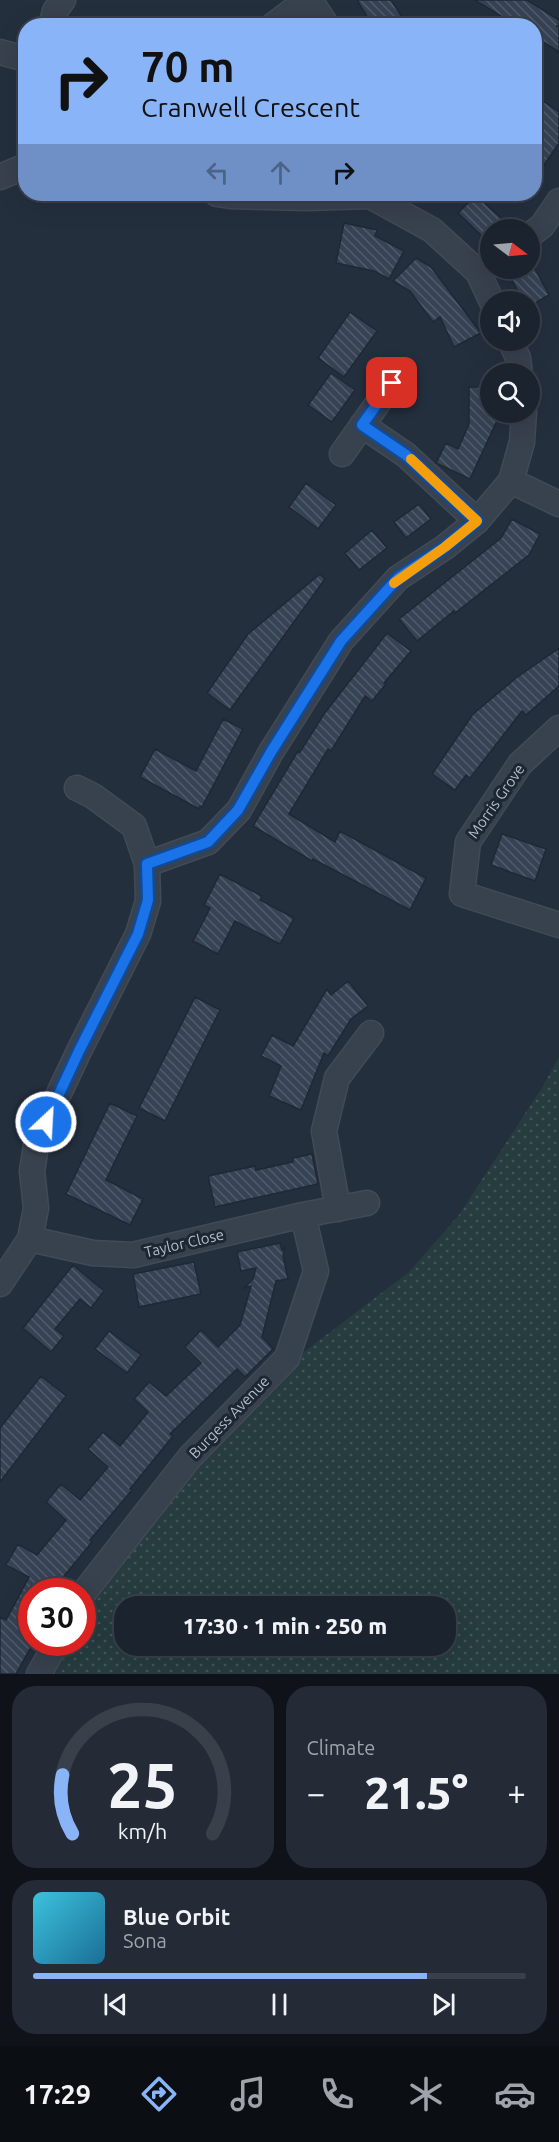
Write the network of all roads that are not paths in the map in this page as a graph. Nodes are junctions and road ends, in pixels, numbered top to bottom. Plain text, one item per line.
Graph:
1 (63, 0) edge
2 (309, 0) edge
3 (53, 18) edge
4 (283, 18) edge
5 (321, 18) edge
6 (0, 52) edge
7 (18, 57) edge
8 (18, 169) edge
9 (0, 177) edge
10 (381, 201) edge
11 (559, 201) edge
12 (540, 228) edge
13 (480, 265) edge
14 (392, 383) dead end
15 (523, 423) edge
16 (362, 425) junction
17 (342, 454) dead end
18 (511, 481) junction
19 (559, 504) edge
20 (477, 521) junction
21 (559, 728) edge
22 (77, 788) dead end
23 (147, 864) junction
24 (559, 925) edge
25 (371, 1033) dead end
26 (367, 1203) dead end
27 (338, 1209) junction
28 (303, 1215) junction
29 (30, 1239) junction
30 (0, 1284) edge
31 (95, 1578) edge
32 (49, 1656) edge
33 (39, 1674) edge

1 - 3 street
2 - 4 street
2 - 5 street
6 - 7 street
8 - 9 street
10 - 13 street
11 - 12 street
14 - 16 street
15 - 18 street
16 - 17 street
16 - 20 street
18 - 19 street
18 - 20 street
20 - 23 street
21 - 24 street, Morris Grove
22 - 23 street
23 - 29 street
25 - 27 street
26 - 27 street, Taylor Close
27 - 28 street, Taylor Close
28 - 29 street, Taylor Close
28 - 31 street, Burgess Avenue
29 - 30 street
32 - 33 street

